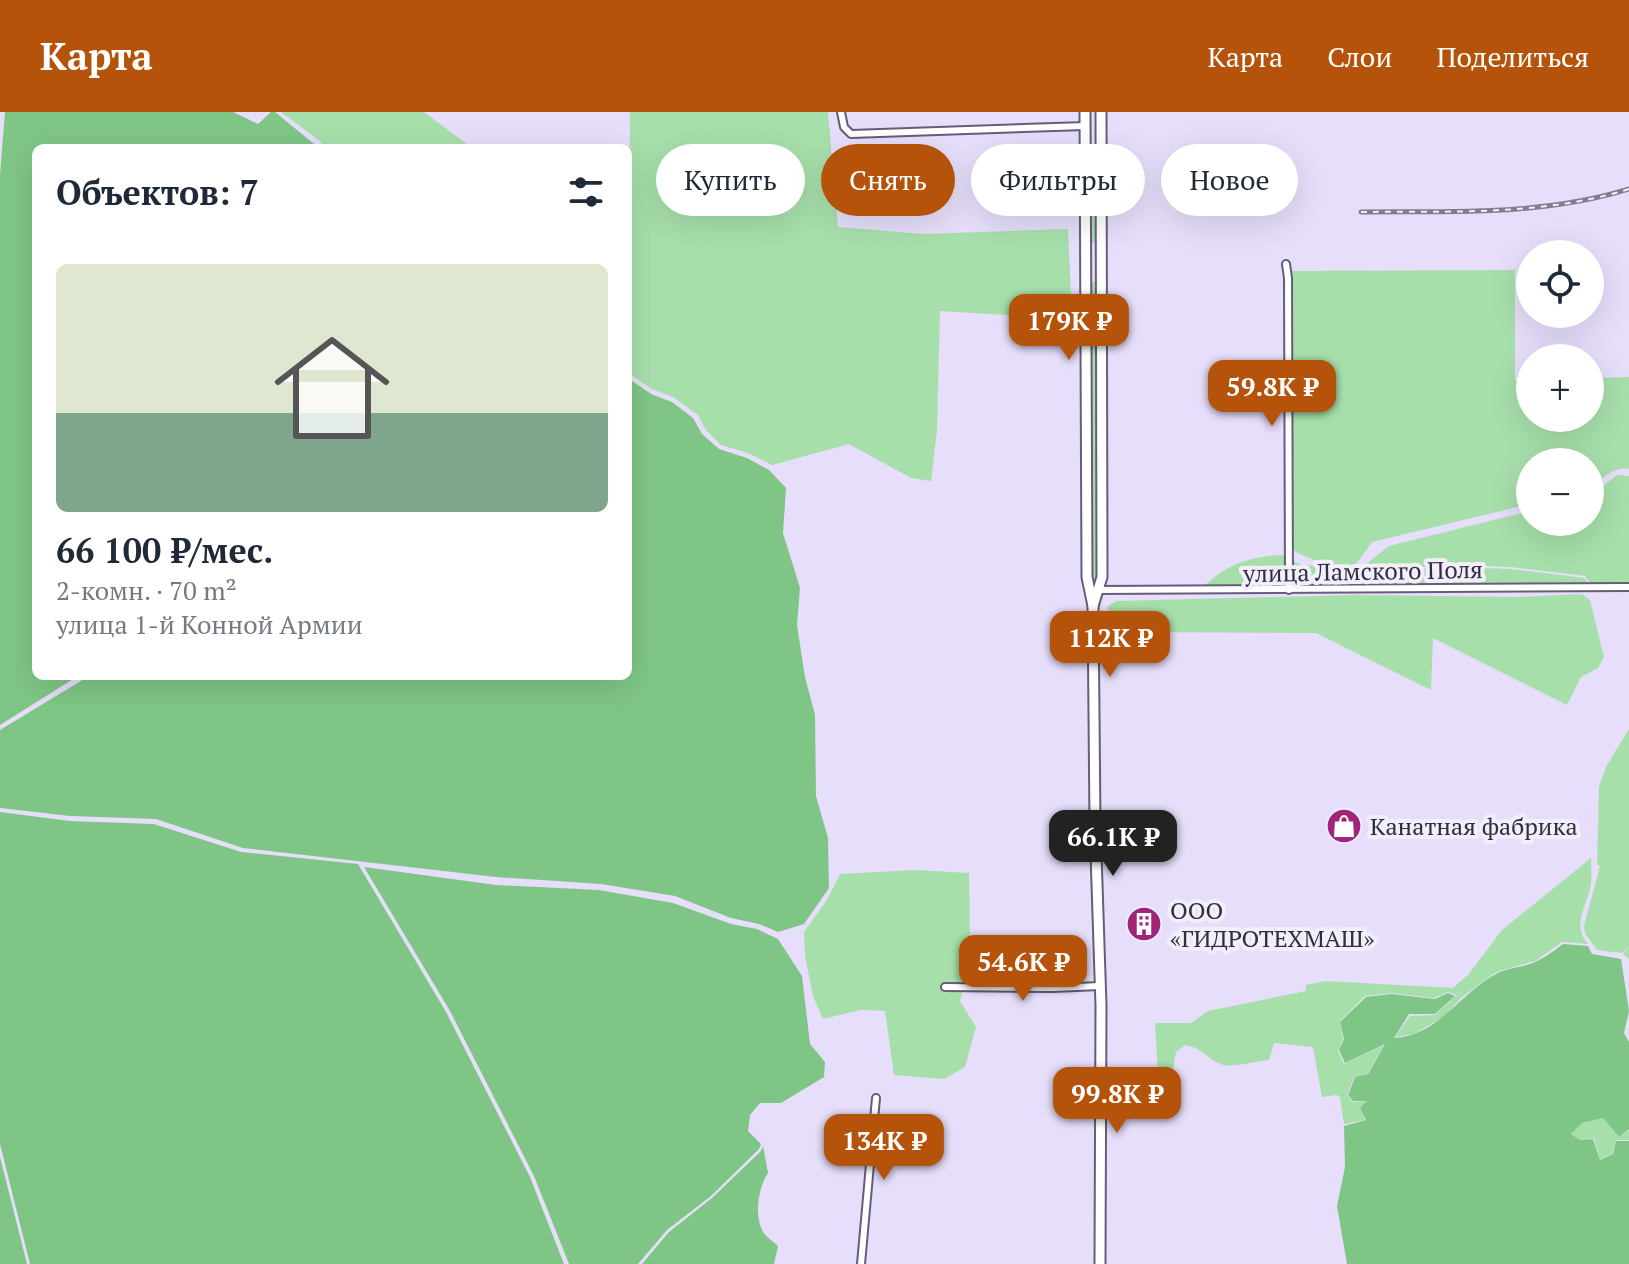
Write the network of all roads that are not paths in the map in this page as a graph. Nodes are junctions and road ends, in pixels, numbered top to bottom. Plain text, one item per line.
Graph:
1 (841, 112) edge
2 (1085, 112) edge
3 (1101, 112) edge
4 (1085, 128) junction
5 (1101, 130) junction
6 (1102, 260) junction
7 (1085, 261) junction
8 (1286, 264) dead end
9 (1629, 587) edge
10 (1098, 590) junction
11 (1289, 590) junction
12 (1093, 606) junction
13 (1100, 986) junction
14 (945, 987) dead end
15 (876, 1098) dead end
16 (861, 1264) edge
17 (1100, 1264) edge

1 - 4 street
2 - 4 main road
3 - 5 main road
4 - 5 main road
4 - 7 main road
5 - 6 main road
6 - 7 main road
6 - 10 main road
7 - 12 main road
8 - 11 street
9 - 11 street, улица Ламского Поля
10 - 11 street, улица Ламского Поля
10 - 12 main road
12 - 13 main road
13 - 14 street
13 - 17 main road
15 - 16 street

